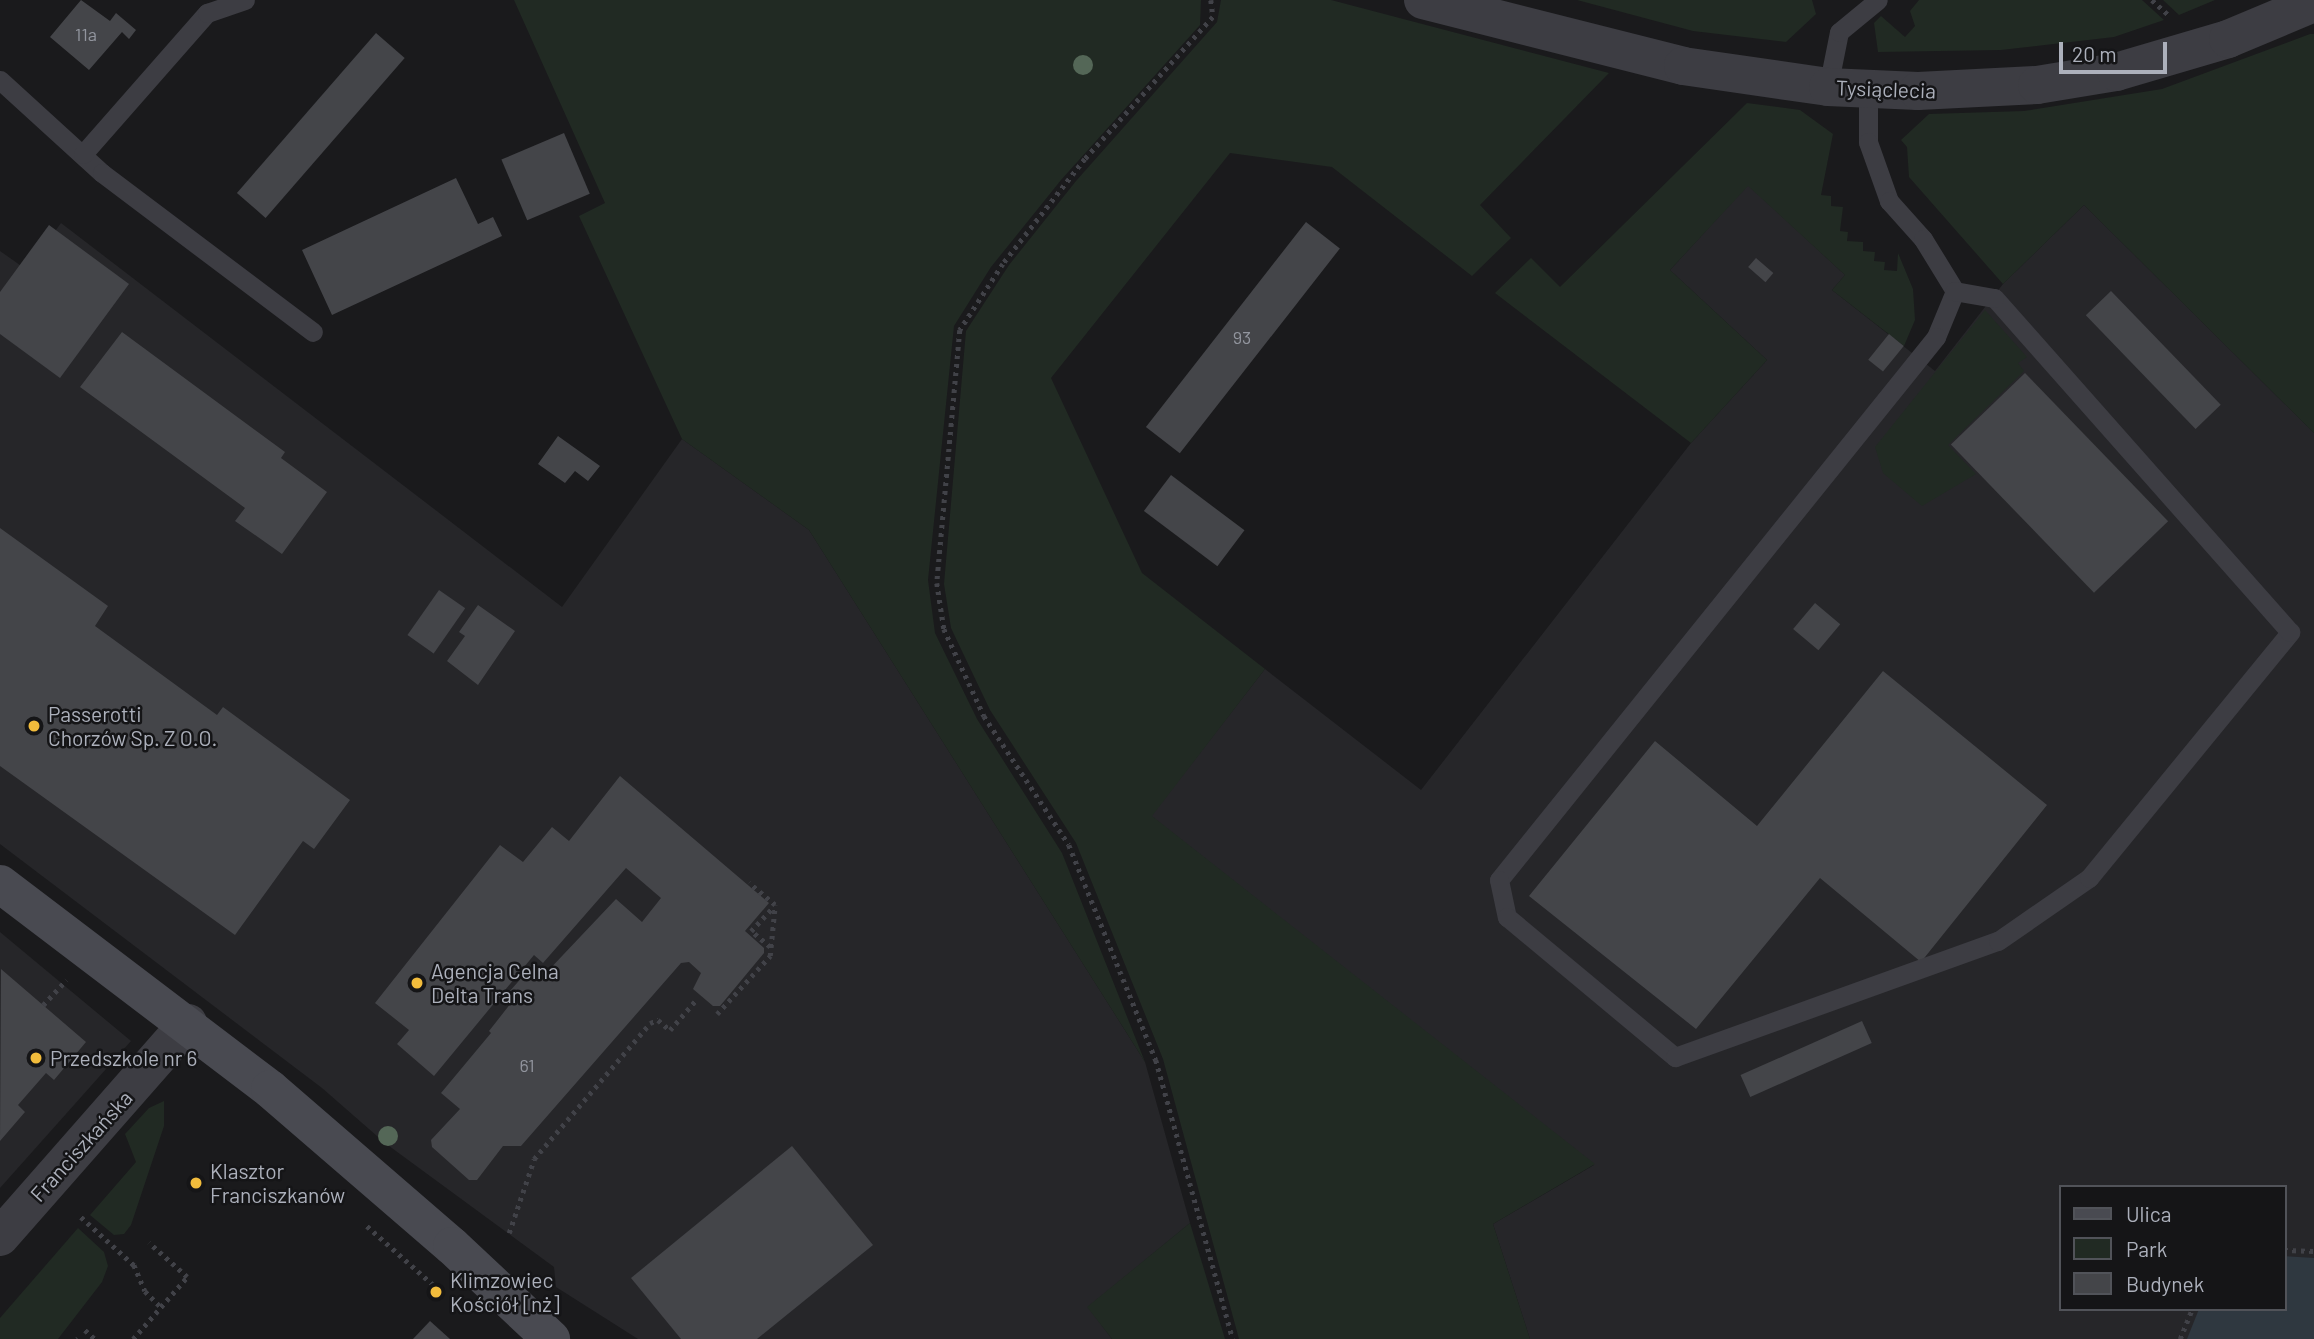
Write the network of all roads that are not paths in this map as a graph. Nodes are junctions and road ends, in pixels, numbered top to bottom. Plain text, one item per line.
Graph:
1 (245, 0) edge
2 (1878, 0) edge
3 (1444, 3) edge
4 (2314, 3) edge
5 (0, 80) edge
6 (1828, 87) junction
7 (1868, 89) junction
8 (83, 154) junction
9 (1955, 291) junction
10 (313, 332) dead end
11 (0, 884) edge
12 (188, 1023) junction
13 (0, 1237) edge
14 (551, 1339) edge

1 - 8 lane
2 - 6 lane
3 - 6 street, Tysiąclecia
4 - 7 street, Tysiąclecia
5 - 8 lane
6 - 7 street, Tysiąclecia
7 - 9 lane
8 - 10 lane
9 - 9 lane
11 - 12 main road
12 - 13 street, Franciszkańska
12 - 14 main road

